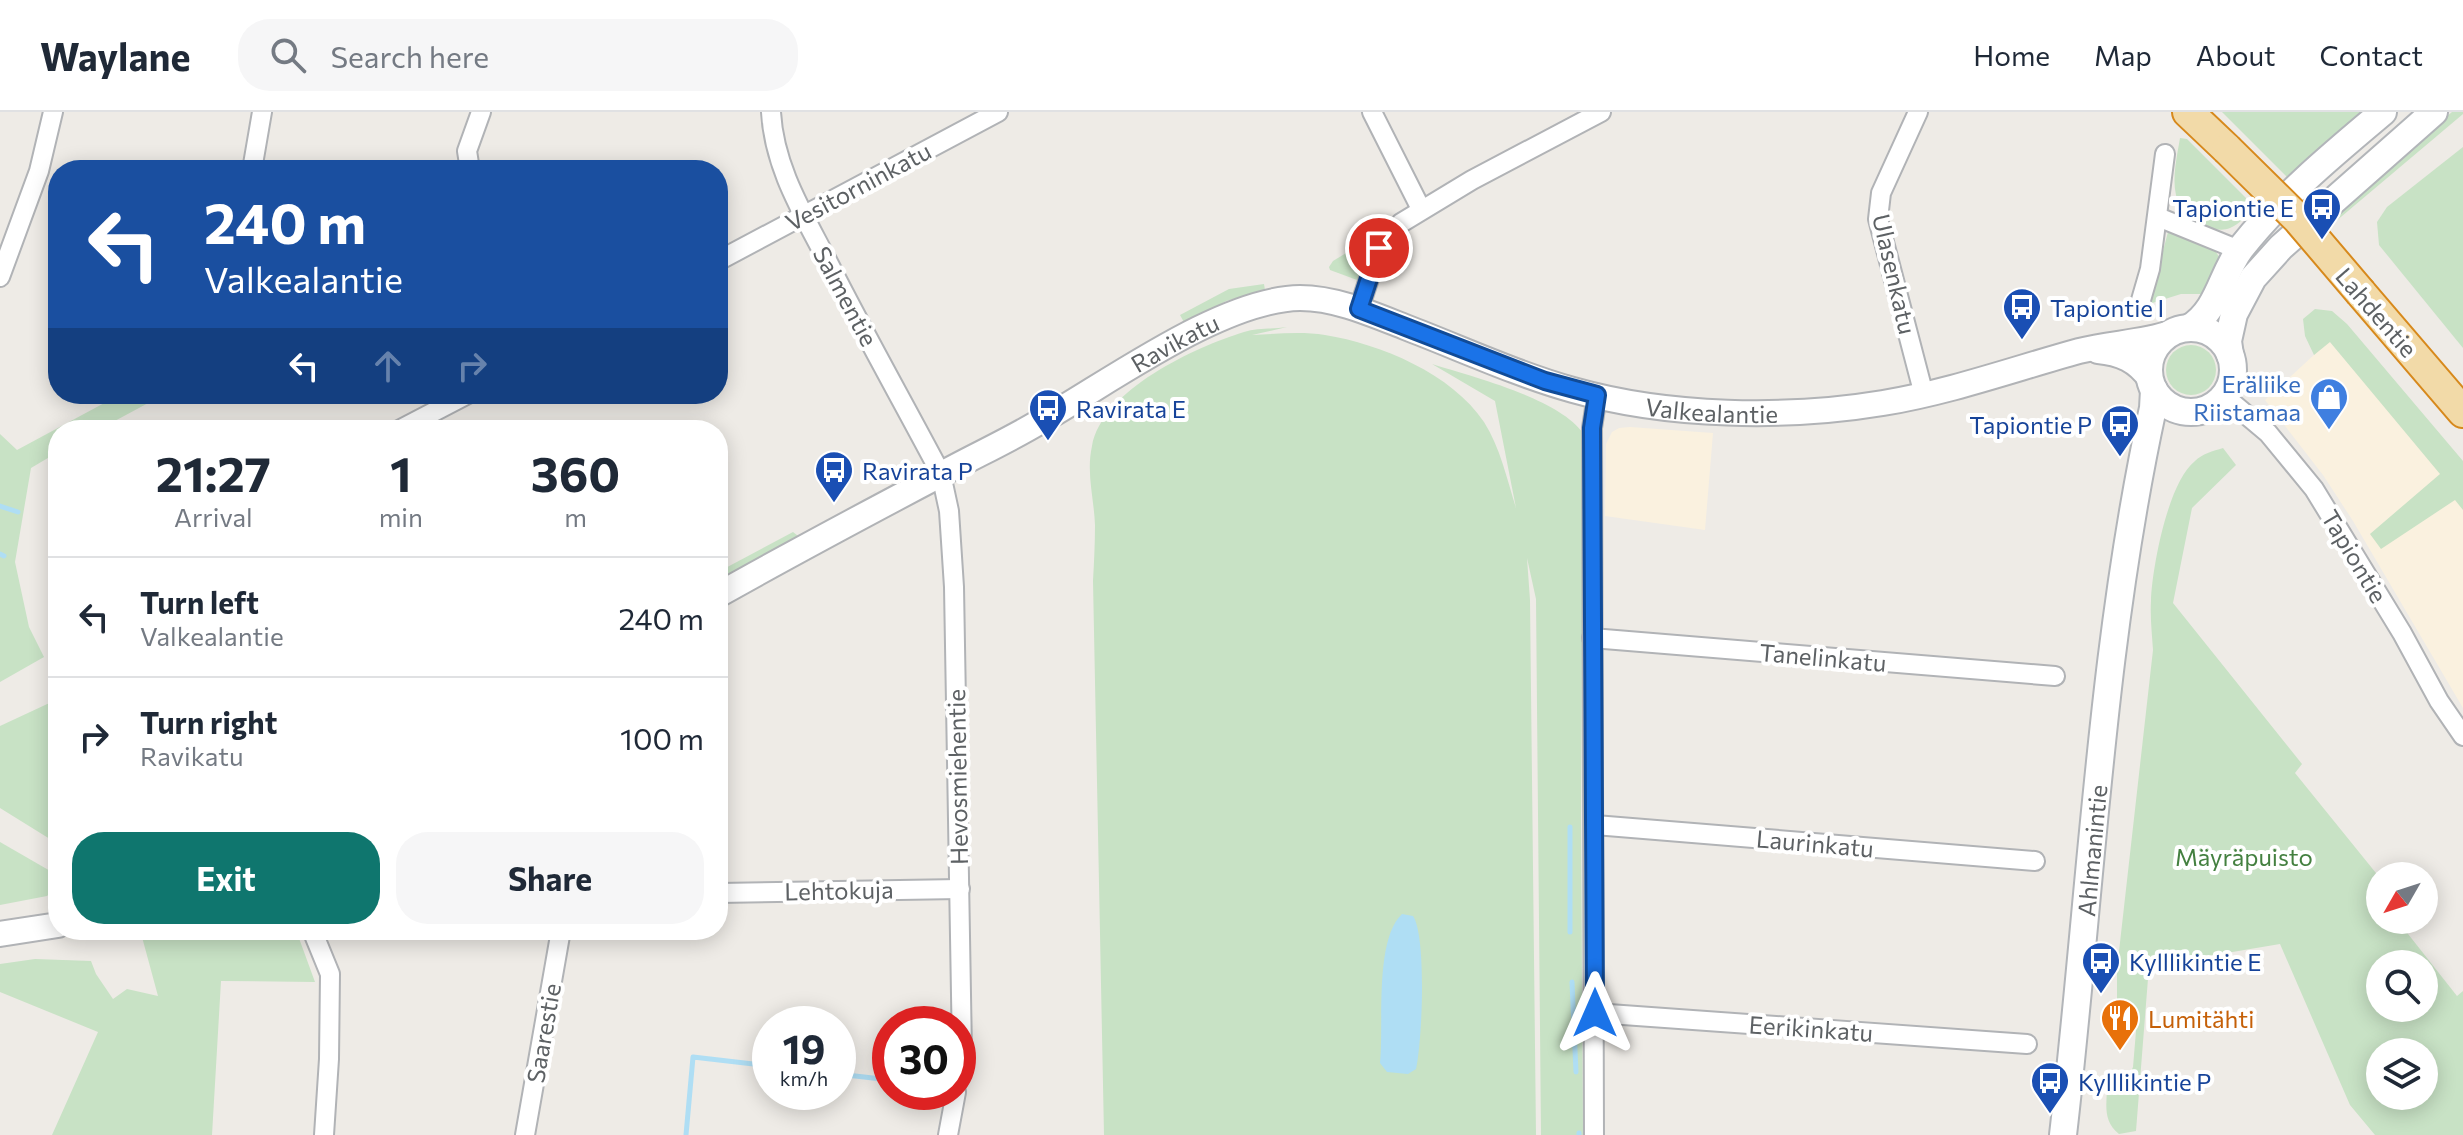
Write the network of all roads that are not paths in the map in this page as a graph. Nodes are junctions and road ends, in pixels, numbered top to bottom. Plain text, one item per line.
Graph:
1 (53, 112) edge
2 (262, 112) edge
3 (481, 112) edge
4 (771, 112) edge
5 (998, 112) edge
6 (1372, 112) edge
7 (1601, 112) edge
8 (1918, 112) edge
9 (2188, 112) edge
10 (2383, 112) edge
11 (2434, 112) edge
12 (2165, 154) dead end
13 (254, 160) edge
14 (468, 160) edge
15 (1421, 209) junction
16 (804, 214) junction
17 (2158, 217) junction
18 (2239, 250) junction
19 (728, 256) edge
20 (0, 277) edge
21 (2141, 300) dead end
22 (1359, 309) junction
23 (2180, 330) junction
24 (2072, 353) junction
25 (2230, 355) junction
26 (2152, 384) junction
27 (1597, 395) junction
28 (1924, 395) junction
29 (2224, 396) junction
30 (449, 404) edge
31 (2190, 412) junction
32 (2463, 412) edge
33 (418, 420) edge
34 (941, 474) junction
35 (2125, 565) junction
36 (728, 590) edge
37 (1592, 638) junction
38 (2055, 676) dead end
39 (2463, 736) edge
40 (1595, 825) junction
41 (2035, 861) dead end
42 (960, 889) junction
43 (728, 893) edge
44 (48, 927) edge
45 (0, 934) edge
46 (316, 940) edge
47 (559, 940) edge
48 (961, 1006) edge
49 (1595, 1013) junction
50 (2027, 1044) dead end
51 (953, 1110) edge
52 (324, 1135) edge
53 (525, 1135) edge
54 (948, 1135) edge
55 (1594, 1135) edge
56 (2063, 1135) edge

1 - 20 street
2 - 13 street
3 - 14 street
4 - 16 street, Salmentie
5 - 16 street, Vesitorninkatu
6 - 15 street
7 - 15 street
8 - 28 street, Ulasenkatu
9 - 32 highway, Lahdentie, bridge
10 - 18 main road
11 - 25 main road
12 - 17 street
15 - 22 street
16 - 19 street, Vesitorninkatu
16 - 34 street, Salmentie
17 - 18 street
17 - 21 street
18 - 23 main road
22 - 27 street, Valkealantie
22 - 34 street, Ravikatu
23 - 24 street, Valkealantie
23 - 25 main road
23 - 26 main road
24 - 26 street, Valkealantie
24 - 28 street, Valkealantie
25 - 29 main road
26 - 31 main road
26 - 35 main road, Ahlmanintie
27 - 28 street, Valkealantie
27 - 37 street
29 - 31 main road
29 - 39 street, Tapiontie
30 - 33 street
31 - 35 main road, Ahlmanintie
34 - 36 street, Ravikatu
34 - 42 street, Hevosmiehentie
35 - 56 main road, Ahlmanintie
37 - 38 street, Tanelinkatu
37 - 40 street
40 - 41 street, Laurinkatu
40 - 49 street
42 - 43 street, Lehtokuja
42 - 48 street, Hevosmiehentie
44 - 45 street
46 - 52 street
47 - 53 street, Saarestie
49 - 50 street, Eerikinkatu
49 - 55 street
51 - 54 street

